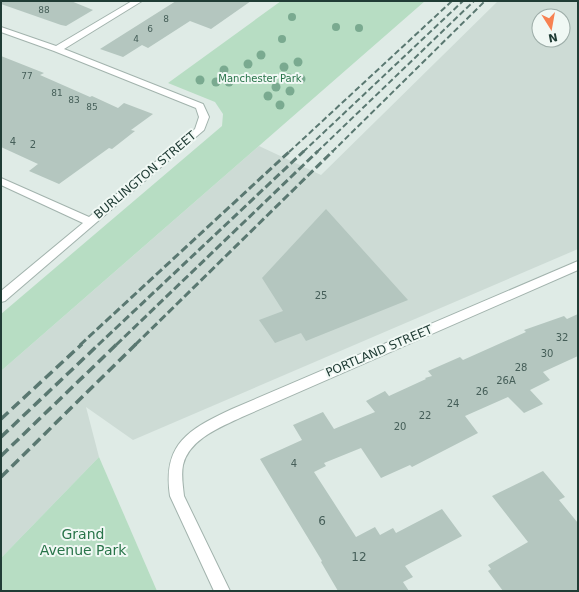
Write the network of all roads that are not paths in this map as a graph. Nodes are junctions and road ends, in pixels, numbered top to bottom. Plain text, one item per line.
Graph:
1 (138, 1) edge
2 (1, 29) edge
3 (57, 49) junction
4 (1, 181) edge
5 (90, 222) junction
6 (578, 265) edge
7 (1, 298) edge
8 (222, 591) edge

1 - 3 street
2 - 3 street, BURLINGTON STREET
3 - 5 street, BURLINGTON STREET
4 - 5 street
5 - 7 street, BURLINGTON STREET
6 - 8 street, PORTLAND STREET

